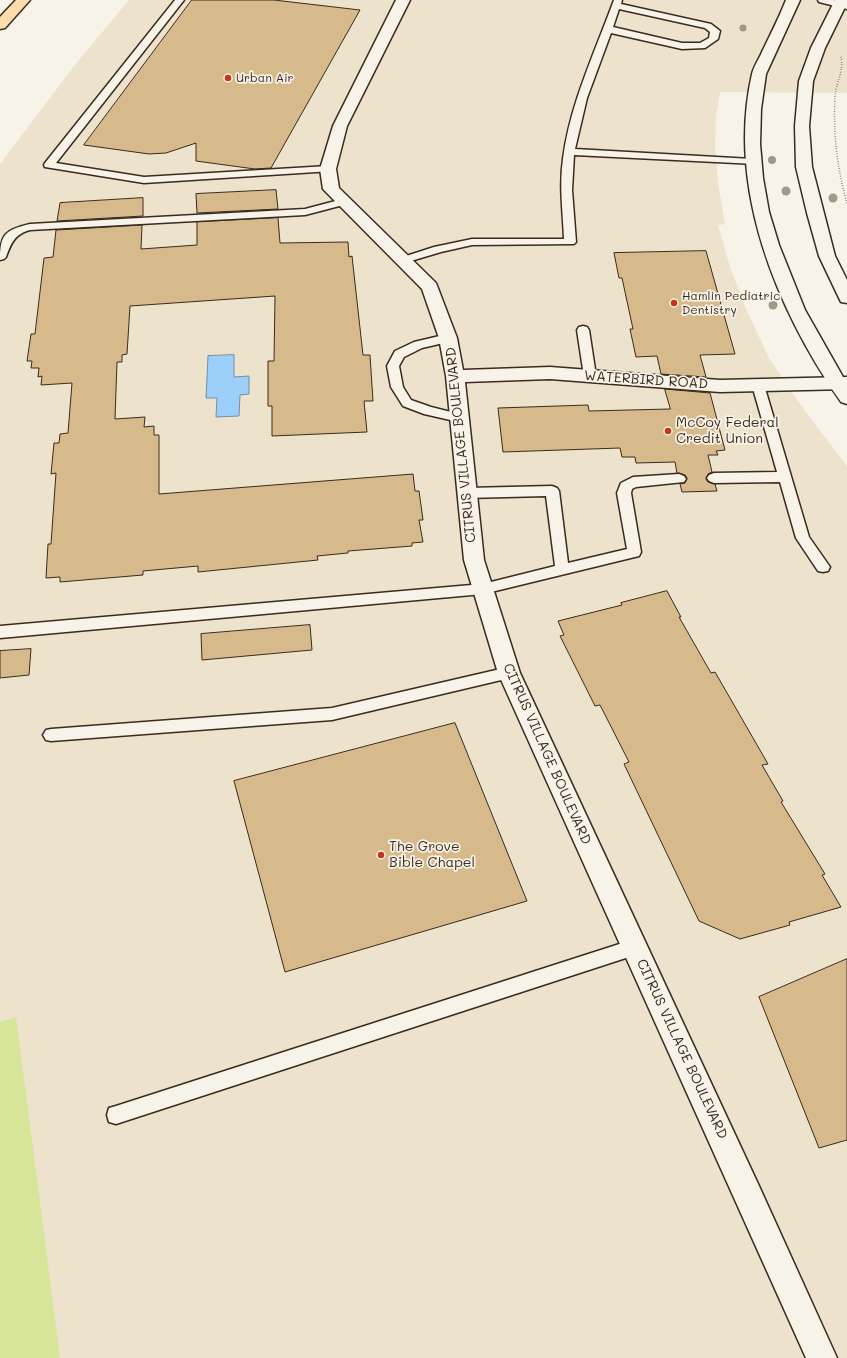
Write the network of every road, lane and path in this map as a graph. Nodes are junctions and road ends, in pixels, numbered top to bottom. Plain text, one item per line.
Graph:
1 (23, 0) edge
2 (180, 0) edge
3 (403, 0) edge
4 (793, 0) edge
5 (822, 0) edge
6 (617, 3) edge
7 (843, 3) edge
8 (0, 25) edge
9 (607, 29) junction
10 (840, 55) dead end
11 (570, 152) junction
12 (752, 162) junction
13 (328, 169) junction
14 (343, 202) junction
15 (847, 202) edge
16 (0, 257) edge
17 (404, 260) junction
18 (847, 298) edge
19 (583, 330) dead end
20 (448, 338) junction
21 (455, 376) junction
22 (590, 376) junction
23 (758, 385) junction
24 (844, 388) edge
25 (459, 418) junction
26 (785, 477) junction
27 (714, 478) dead end
28 (679, 479) dead end
29 (467, 493) junction
30 (823, 567) dead end
31 (562, 569) junction
32 (483, 589) junction
33 (0, 632) edge
34 (509, 673) junction
35 (51, 735) dead end
36 (635, 948) junction
37 (116, 1115) dead end
38 (822, 1358) edge

1 - 8 highway
2 - 13 lane
3 - 13 street, CITRUS VILLAGE BOULEVARD
4 - 12 street
5 - 7 lane
6 - 9 lane
6 - 9 lane
7 - 18 street
9 - 11 lane
10 - 15 path
11 - 12 lane
11 - 17 lane
12 - 24 street
13 - 14 street, CITRUS VILLAGE BOULEVARD
14 - 16 lane
14 - 17 street, CITRUS VILLAGE BOULEVARD
17 - 20 street, CITRUS VILLAGE BOULEVARD
19 - 22 lane
20 - 21 street, CITRUS VILLAGE BOULEVARD
20 - 25 lane
21 - 22 street, WATERBIRD ROAD
21 - 25 street, CITRUS VILLAGE BOULEVARD
22 - 23 street, WATERBIRD ROAD
23 - 24 street, WATERBIRD ROAD
23 - 26 lane
25 - 29 street, CITRUS VILLAGE BOULEVARD
26 - 27 lane
26 - 30 lane
28 - 31 lane
29 - 31 lane
29 - 32 street, CITRUS VILLAGE BOULEVARD
31 - 32 lane
32 - 33 lane
32 - 34 street, CITRUS VILLAGE BOULEVARD
34 - 35 lane
34 - 36 street, CITRUS VILLAGE BOULEVARD
36 - 37 lane
36 - 38 street, CITRUS VILLAGE BOULEVARD

